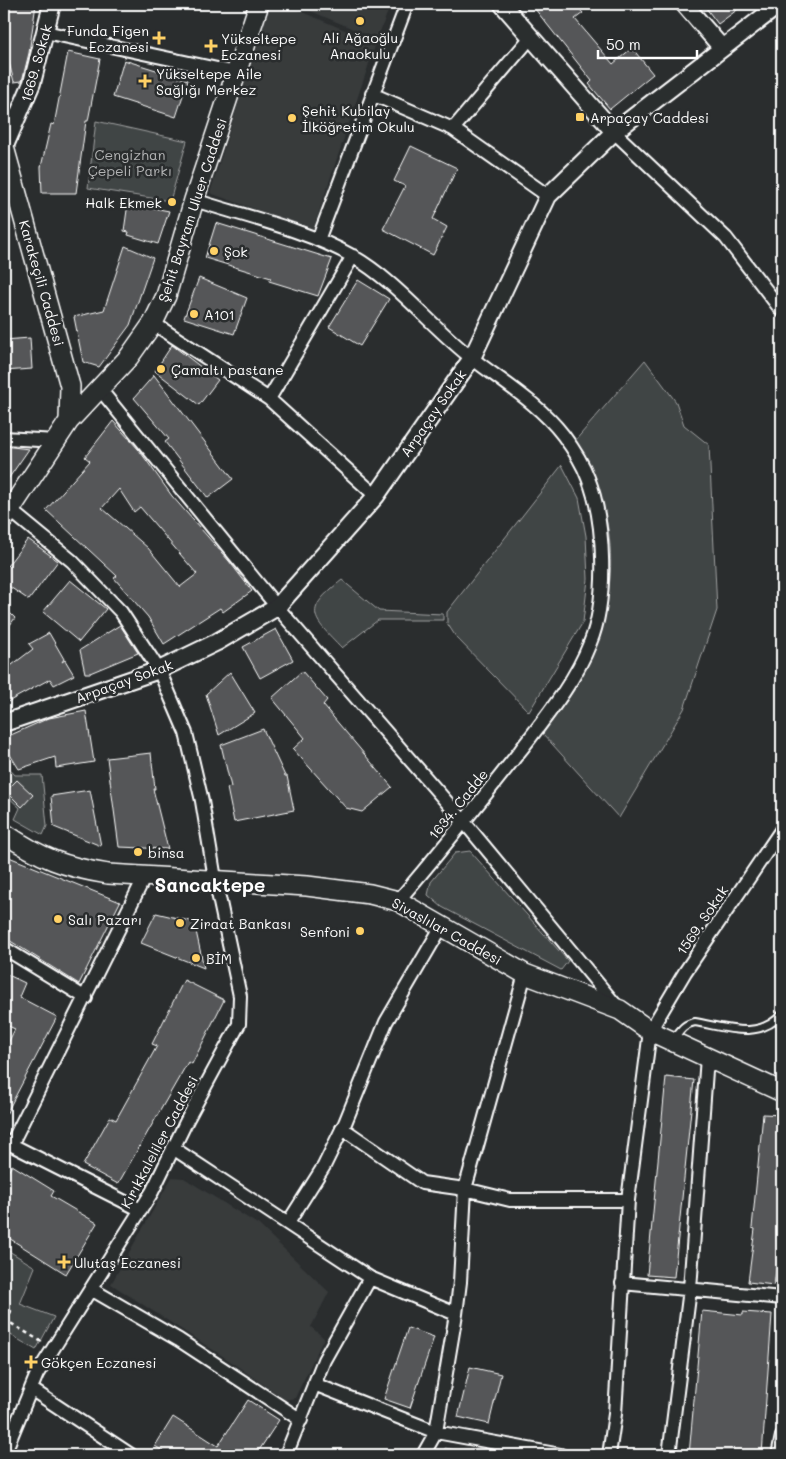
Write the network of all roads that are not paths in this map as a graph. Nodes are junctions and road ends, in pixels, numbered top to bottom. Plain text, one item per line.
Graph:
1 (52, 4) edge
2 (259, 4) edge
3 (407, 4) edge
4 (502, 4) edge
5 (684, 4) edge
6 (780, 4) edge
7 (45, 32) junction
8 (532, 36) junction
9 (722, 48) junction
10 (236, 73) junction
11 (372, 94) junction
12 (453, 129) junction
13 (614, 132) junction
14 (4, 147) edge
15 (548, 196) junction
16 (194, 200) junction
17 (318, 240) junction
18 (353, 256) junction
19 (782, 312) edge
20 (153, 322) junction
21 (472, 358) junction
22 (99, 388) junction
23 (269, 399) junction
24 (69, 421) junction
25 (4, 438) edge
26 (56, 441) junction
27 (376, 496) junction
28 (7, 514) edge
29 (277, 607) junction
30 (159, 670) junction
31 (4, 723) edge
32 (465, 823) junction
33 (782, 829) edge
34 (4, 833) edge
35 (145, 876) junction
36 (215, 879) junction
37 (398, 901) junction
38 (442, 926) junction
39 (4, 948) edge
40 (525, 974) junction
41 (86, 998) junction
42 (620, 1010) junction
43 (782, 1014) edge
44 (650, 1030) junction
45 (672, 1041) junction
46 (707, 1057) junction
47 (782, 1092) edge
48 (342, 1128) junction
49 (7, 1143) edge
50 (173, 1148) junction
51 (465, 1189) junction
52 (628, 1200) junction
53 (141, 1210) junction
54 (288, 1223) junction
55 (370, 1278) junction
56 (622, 1283) junction
57 (91, 1289) junction
58 (690, 1289) junction
59 (782, 1298) edge
60 (456, 1314) junction
61 (314, 1384) junction
62 (31, 1389) junction
63 (301, 1420) junction
64 (436, 1432) junction
65 (782, 1436) edge
66 (4, 1454) edge
67 (131, 1455) edge
68 (286, 1455) edge
69 (423, 1455) edge
70 (560, 1455) edge
71 (609, 1455) edge
72 (669, 1455) edge
73 (778, 1455) edge

1 - 7 street, 1669. Sokak
2 - 10 main road, Şehit Bayram Uluer Caddesi
3 - 11 street
4 - 8 street
5 - 9 street
6 - 9 street, Arpaçay Sokak
7 - 10 street
7 - 14 street, 1669. Sokak
8 - 12 street
8 - 13 street
9 - 13 street, Arpaçay Sokak
10 - 16 main road, Şehit Bayram Uluer Caddesi
11 - 12 street
11 - 17 street
12 - 15 street
13 - 15 street, Arpaçay Sokak
13 - 19 street
14 - 24 main road, Karakeçili Caddesi
15 - 21 street, Arpaçay Sokak
16 - 17 street, 1634. Cadde
16 - 20 main road, Şehit Bayram Uluer Caddesi
17 - 18 street, 1634. Cadde
18 - 21 street, 1634. Cadde
18 - 23 street
20 - 22 main road, Şehit Bayram Uluer Caddesi
20 - 23 street
21 - 27 street, Arpaçay Sokak
21 - 32 street, 1634. Cadde
22 - 24 main road, Şehit Bayram Uluer Caddesi
22 - 29 street
23 - 27 street
24 - 26 main road, Şehit Bayram Uluer Caddesi
25 - 26 street
26 - 28 main road, Şehit Bayram Uluer Caddesi
27 - 29 street, Arpaçay Sokak
28 - 30 street, Kırıkkaleliler Caddesi
29 - 30 street, Arpaçay Sokak
29 - 32 street
30 - 31 street, Arpaçay Sokak
30 - 36 street, Kırıkkaleliler Caddesi
32 - 37 street, 1634. Cadde
32 - 42 street
33 - 44 street, 1569. Sokak
34 - 35 main road, Sivaslılar Caddesi
35 - 36 main road, Sivaslılar Caddesi
35 - 41 street
36 - 37 main road, Sivaslılar Caddesi
36 - 50 street, Kırıkkaleliler Caddesi
37 - 38 main road, Sivaslılar Caddesi
38 - 40 main road, Sivaslılar Caddesi
38 - 48 street
39 - 41 street
40 - 42 main road, Sivaslılar Caddesi
40 - 51 street
41 - 49 street
42 - 44 main road, Sivaslılar Caddesi
43 - 45 lane
44 - 45 main road, Sivaslılar Caddesi
44 - 52 street
45 - 46 main road, Sivaslılar Caddesi
46 - 47 main road, Sivaslılar Caddesi
46 - 58 street
48 - 51 street
48 - 54 street
49 - 53 street
50 - 53 street, Kırıkkaleliler Caddesi
50 - 54 street
51 - 52 street
51 - 60 street
52 - 56 street
53 - 57 street, Kırıkkaleliler Caddesi
54 - 55 street
55 - 60 street
55 - 61 street
56 - 58 street
56 - 71 street
57 - 62 street, Kırıkkaleliler Caddesi
57 - 63 street
58 - 59 street
58 - 72 street
60 - 64 street
61 - 63 street
61 - 64 street
62 - 66 street, Kırıkkaleliler Caddesi
62 - 67 street
63 - 68 street
64 - 69 street
64 - 70 street
65 - 73 street

